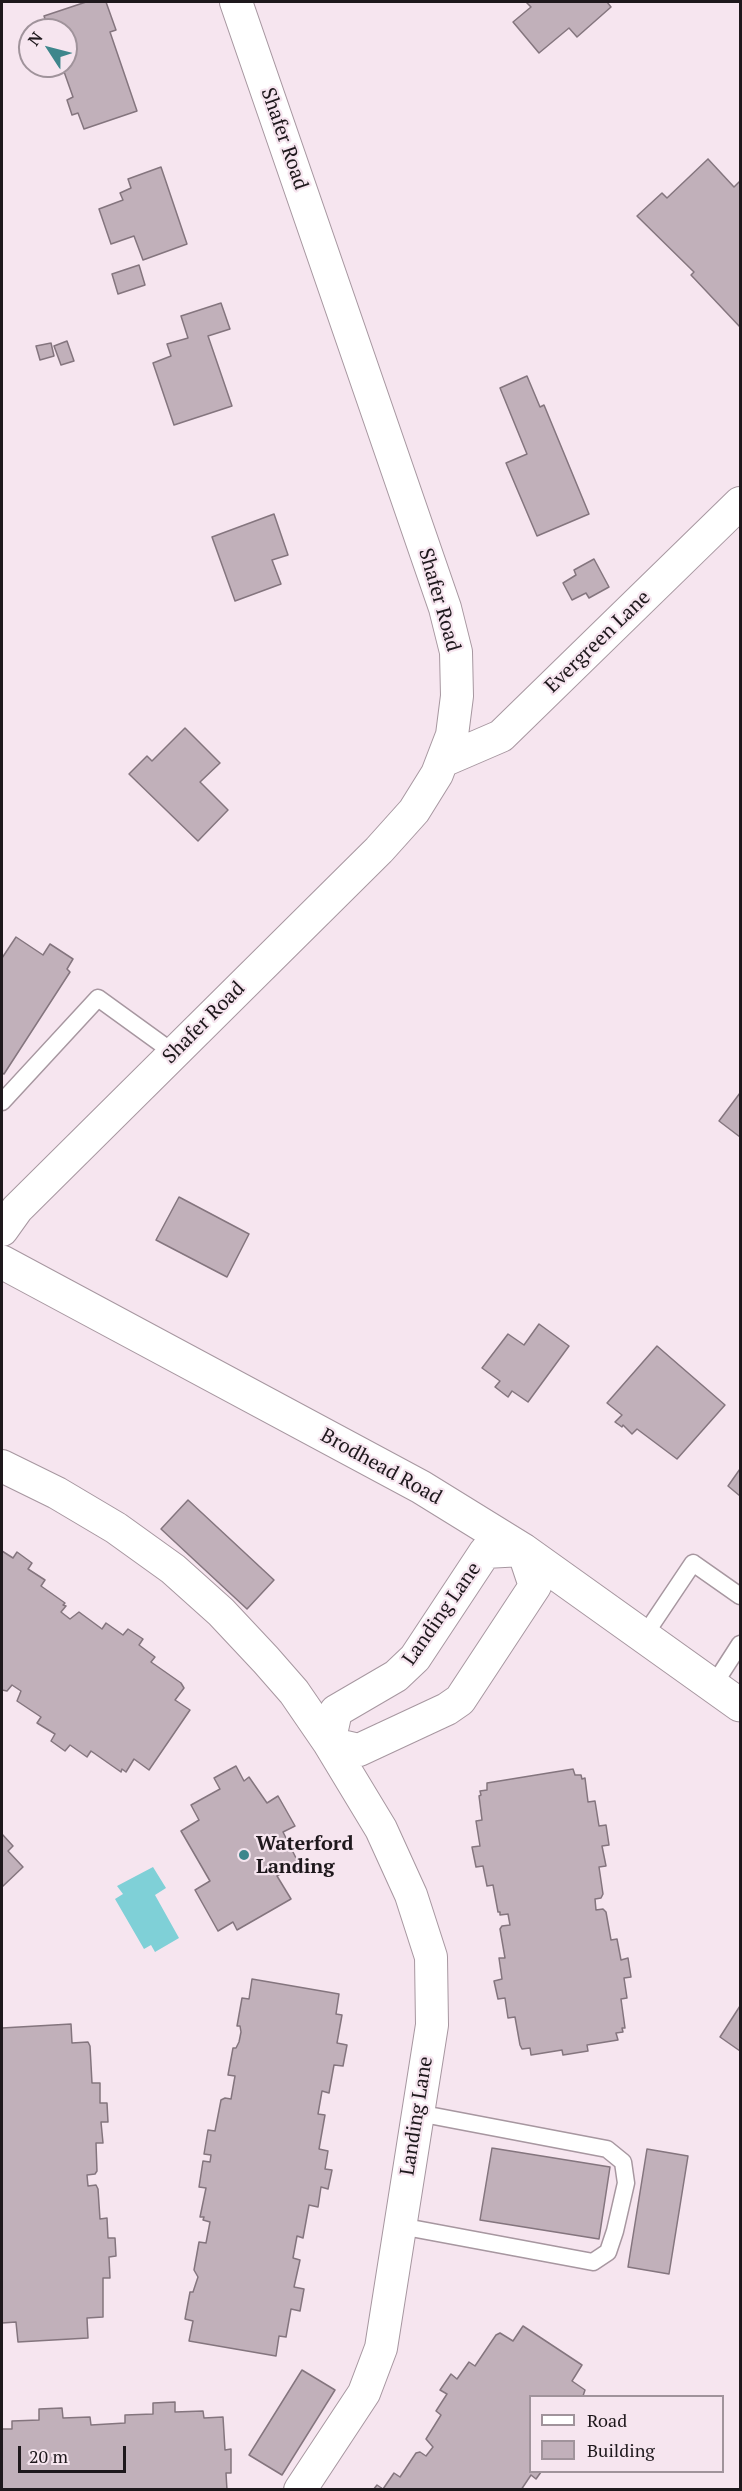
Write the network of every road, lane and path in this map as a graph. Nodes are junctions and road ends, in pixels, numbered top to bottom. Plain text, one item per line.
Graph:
1 (236, 2) edge
2 (741, 503) edge
3 (443, 761) junction
4 (174, 1053) junction
5 (2, 1102) edge
6 (2, 1230) edge
7 (2, 1262) edge
8 (2, 1466) edge
9 (523, 1550) junction
10 (741, 1596) edge
11 (644, 1636) junction
12 (741, 1644) edge
13 (713, 1686) junction
14 (741, 1705) edge
15 (329, 1743) junction
16 (418, 2113) junction
17 (400, 2226) junction
18 (300, 2490) edge

1 - 3 street, Shafer Road
2 - 3 street, Evergreen Lane
3 - 4 street, Shafer Road
4 - 5 lane
4 - 6 street, Shafer Road
7 - 9 main road, Brodhead Road
8 - 15 street, Landing Lane
9 - 11 main road, Brodhead Road
9 - 15 street, Landing Lane
9 - 15 street
10 - 11 lane
11 - 13 main road, Brodhead Road
12 - 13 lane
13 - 14 main road, Brodhead Road
15 - 16 street, Landing Lane
16 - 17 street, Landing Lane
16 - 17 lane
17 - 18 street, Landing Lane

